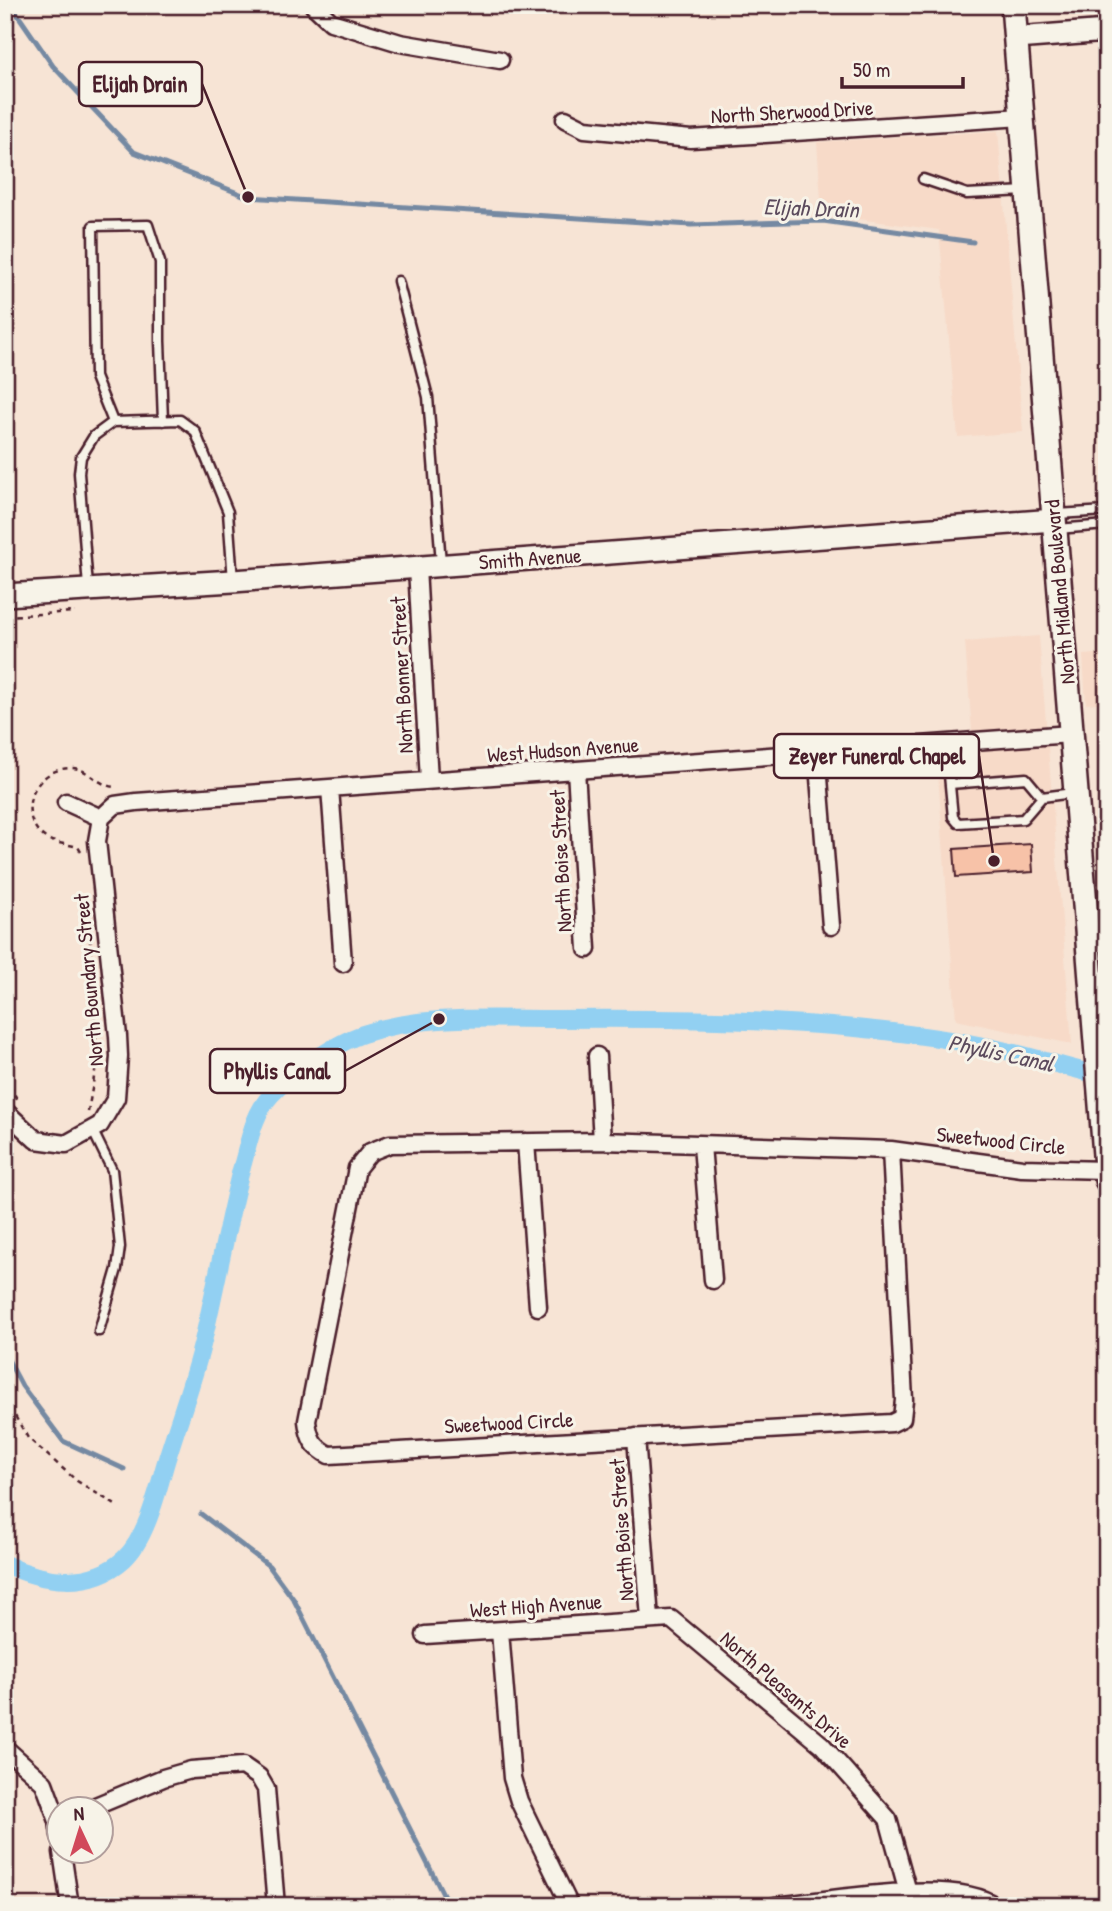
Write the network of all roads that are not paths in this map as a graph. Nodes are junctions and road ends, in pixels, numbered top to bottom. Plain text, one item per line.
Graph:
1 (313, 5) edge
2 (1013, 5) edge
3 (1107, 31) edge
4 (1016, 38) junction
5 (500, 60) dead end
6 (1022, 117) junction
7 (565, 119) dead end
8 (923, 179) dead end
9 (1029, 191) junction
10 (398, 281) dead end
11 (163, 421) junction
12 (113, 422) junction
13 (1107, 511) edge
14 (1054, 521) junction
15 (1107, 525) edge
16 (442, 566) junction
17 (417, 568) junction
18 (233, 582) junction
19 (89, 590) junction
20 (5, 595) edge
21 (1071, 734) junction
22 (946, 744) junction
23 (817, 754) junction
24 (576, 770) junction
25 (429, 780) junction
26 (950, 784) junction
27 (330, 788) junction
28 (1076, 792) junction
29 (1042, 796) junction
30 (66, 802) dead end
31 (101, 818) junction
32 (831, 926) dead end
33 (587, 949) dead end
34 (343, 963) dead end
35 (1100, 1005) edge
36 (597, 1056) dead end
37 (5, 1111) edge
38 (88, 1124) junction
39 (602, 1141) junction
40 (526, 1142) junction
41 (702, 1145) junction
42 (891, 1150) junction
43 (1106, 1170) edge
44 (1107, 1180) edge
45 (713, 1280) dead end
46 (538, 1307) dead end
47 (99, 1331) dead end
48 (636, 1437) junction
49 (650, 1619) junction
50 (499, 1631) junction
51 (425, 1635) dead end
52 (5, 1748) edge
53 (49, 1796) edge
54 (116, 1798) edge
55 (64, 1866) edge
56 (908, 1892) junction
57 (69, 1906) edge
58 (276, 1906) edge
59 (570, 1906) edge
60 (775, 1906) edge
61 (995, 1906) edge

1 - 5 street
2 - 4 main road, North Midland Boulevard
3 - 4 street
4 - 6 main road, North Midland Boulevard
6 - 7 street, North Sherwood Drive
6 - 9 main road, North Midland Boulevard
8 - 9 lane
9 - 14 main road, North Midland Boulevard
10 - 16 lane
11 - 12 lane
11 - 12 lane
11 - 18 lane
12 - 19 lane
13 - 14 lane, Smith Avenue
14 - 15 lane
14 - 16 street, Smith Avenue
14 - 21 main road, North Midland Boulevard
16 - 17 street, Smith Avenue
17 - 18 street, Smith Avenue
17 - 25 street, North Bonner Street
18 - 19 street, Smith Avenue
19 - 20 street, Smith Avenue
21 - 22 street, West Hudson Avenue
21 - 28 main road, North Midland Boulevard
22 - 23 street, West Hudson Avenue
22 - 26 lane
23 - 24 street, West Hudson Avenue
23 - 32 street
24 - 25 street, West Hudson Avenue
24 - 33 street, North Boise Street
25 - 27 street, West Hudson Avenue
26 - 29 lane
26 - 29 lane
27 - 31 street, West Hudson Avenue
27 - 34 street
28 - 29 lane
28 - 35 main road, North Midland Boulevard
30 - 31 street
31 - 38 street, North Boundary Street
35 - 43 main road, North Midland Boulevard
36 - 39 street
37 - 38 street
38 - 47 lane
39 - 40 street, Sweetwood Circle
39 - 41 street, Sweetwood Circle
40 - 46 street
40 - 48 street, Sweetwood Circle
41 - 42 street, Sweetwood Circle
41 - 45 street
42 - 43 street, Sweetwood Circle
42 - 48 street, Sweetwood Circle
43 - 44 main road, North Midland Boulevard
48 - 49 street, North Boise Street
49 - 50 street, West High Avenue
49 - 56 street, North Pleasants Drive
50 - 51 street, West High Avenue
50 - 59 street
52 - 53 street
54 - 58 street
55 - 57 street
56 - 60 street
56 - 61 street

